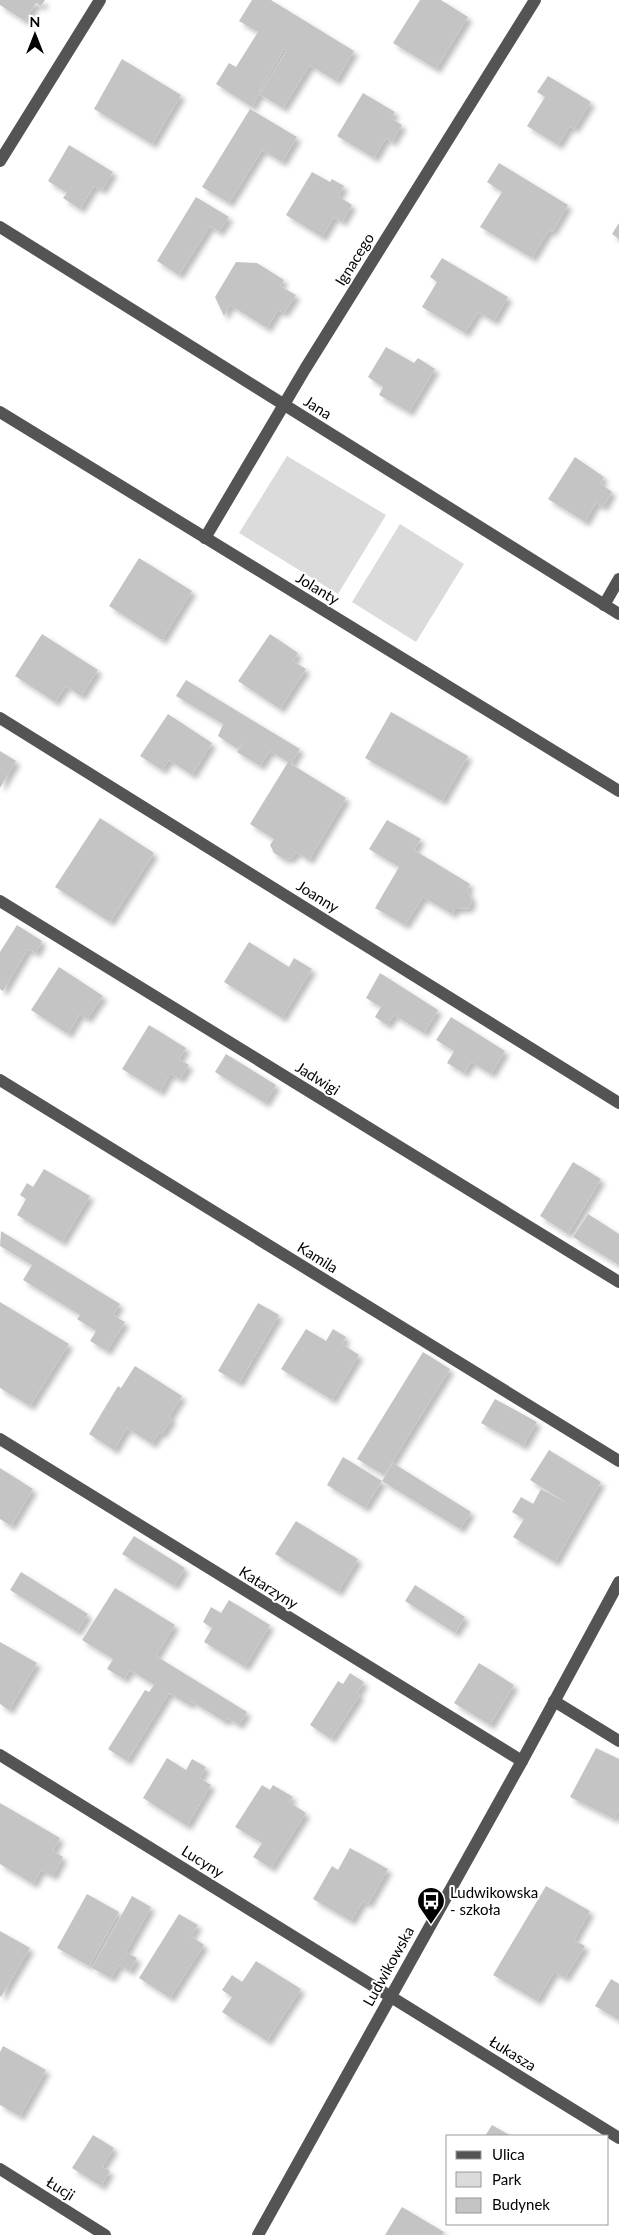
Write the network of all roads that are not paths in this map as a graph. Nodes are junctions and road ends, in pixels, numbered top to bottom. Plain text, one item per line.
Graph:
1 (100, 0) edge
2 (535, 0) edge
3 (0, 161) edge
4 (0, 226) edge
5 (284, 404) junction
6 (0, 412) edge
7 (205, 538) junction
8 (619, 579) edge
9 (604, 605) junction
10 (619, 614) edge
11 (0, 718) edge
12 (619, 791) edge
13 (0, 901) edge
14 (0, 1080) edge
15 (619, 1102) edge
16 (619, 1282) edge
17 (0, 1439) edge
18 (619, 1461) edge
19 (619, 1582) edge
20 (554, 1702) junction
21 (619, 1742) edge
22 (0, 1755) edge
23 (522, 1762) junction
24 (390, 1995) junction
25 (619, 2138) edge
26 (0, 2169) edge
27 (105, 2235) edge
28 (258, 2235) edge

1 - 3 street
2 - 5 street, Ignacego
4 - 5 street, Jana
5 - 7 street, Ignacego
5 - 9 street, Jana
6 - 7 street, Jolanty
7 - 12 street, Jolanty
8 - 9 street
9 - 10 street, Jana
11 - 15 street, Joanny
13 - 16 street, Jadwigi
14 - 18 street, Kamila
17 - 23 street, Katarzyny
19 - 20 street, Ludwikowska
20 - 21 street
20 - 23 street, Ludwikowska
22 - 24 street, Lucyny
23 - 24 street, Ludwikowska
24 - 25 street, Łukasza
24 - 28 street, Ludwikowska
26 - 27 street, Łucji

